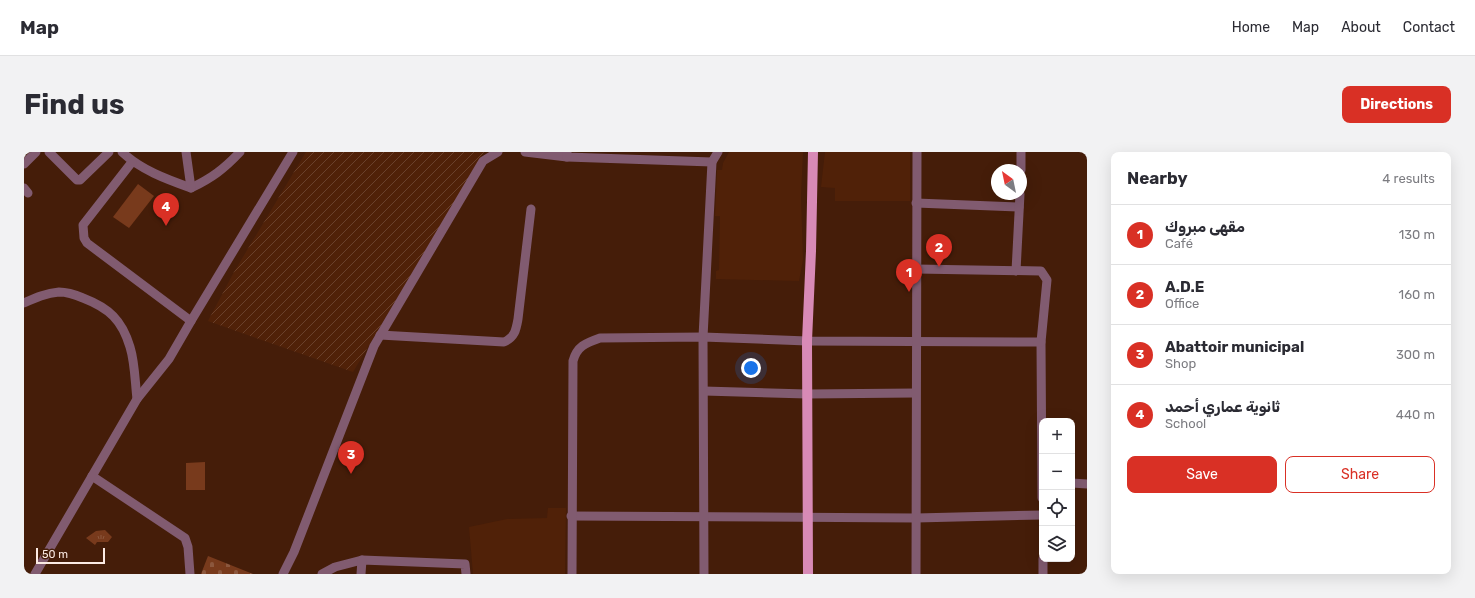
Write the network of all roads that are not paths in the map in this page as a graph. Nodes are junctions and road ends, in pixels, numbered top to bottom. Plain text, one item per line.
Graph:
1 (36, 152) edge
2 (49, 152) edge
3 (109, 152) edge
4 (122, 152) edge
5 (186, 152) edge
6 (240, 152) edge
7 (293, 152) edge
8 (498, 152) edge
9 (525, 152) edge
10 (718, 152) edge
11 (813, 152) edge
12 (917, 152) edge
13 (1021, 152) edge
14 (567, 154) edge
15 (132, 162) junction
16 (712, 162) junction
17 (24, 164) edge
18 (1021, 164) edge
19 (191, 188) junction
20 (1020, 200) edge
21 (916, 203) junction
22 (1019, 207) junction
23 (530, 209) dead end
24 (916, 269) junction
25 (1016, 271) junction
26 (24, 303) edge
27 (191, 320) junction
28 (380, 335) junction
29 (703, 337) junction
30 (807, 341) junction
31 (917, 341) junction
32 (1041, 342) junction
33 (704, 391) junction
34 (915, 393) junction
35 (807, 394) junction
36 (137, 399) junction
37 (1042, 454) edge
38 (92, 476) junction
39 (1075, 483) edge
40 (1087, 484) edge
41 (1039, 515) edge
42 (571, 516) junction
43 (704, 516) junction
44 (808, 518) junction
45 (916, 518) junction
46 (362, 560) junction
47 (1043, 562) edge
48 (35, 574) edge
49 (190, 574) edge
50 (283, 574) edge
51 (322, 574) edge
52 (361, 574) edge
53 (466, 574) edge
54 (572, 574) edge
55 (704, 574) edge
56 (808, 574) edge
57 (916, 574) edge
58 (1043, 574) edge

1 - 17 street
2 - 3 street
4 - 15 street
5 - 19 street
6 - 19 street
7 - 27 street
8 - 28 street
9 - 14 street
10 - 16 street
11 - 30 main road
12 - 21 street
13 - 18 street
14 - 16 street
15 - 19 street
15 - 27 street
16 - 29 street
20 - 22 street
21 - 22 street
21 - 24 street
22 - 25 street
23 - 28 street
24 - 25 street
24 - 31 street
25 - 32 street
26 - 36 street
27 - 36 street
28 - 50 street
29 - 30 street
29 - 33 street
29 - 42 street
30 - 31 street
30 - 35 main road
31 - 32 street
31 - 34 street
32 - 37 street
33 - 35 street
33 - 43 street
34 - 35 street
34 - 45 street
35 - 44 main road
36 - 38 street
38 - 48 street
38 - 49 street
39 - 40 street
41 - 45 street
42 - 43 street
42 - 54 street
43 - 44 street
43 - 55 street
44 - 45 street
44 - 56 main road
45 - 57 street
46 - 51 street
46 - 52 street
46 - 53 street
47 - 58 street

